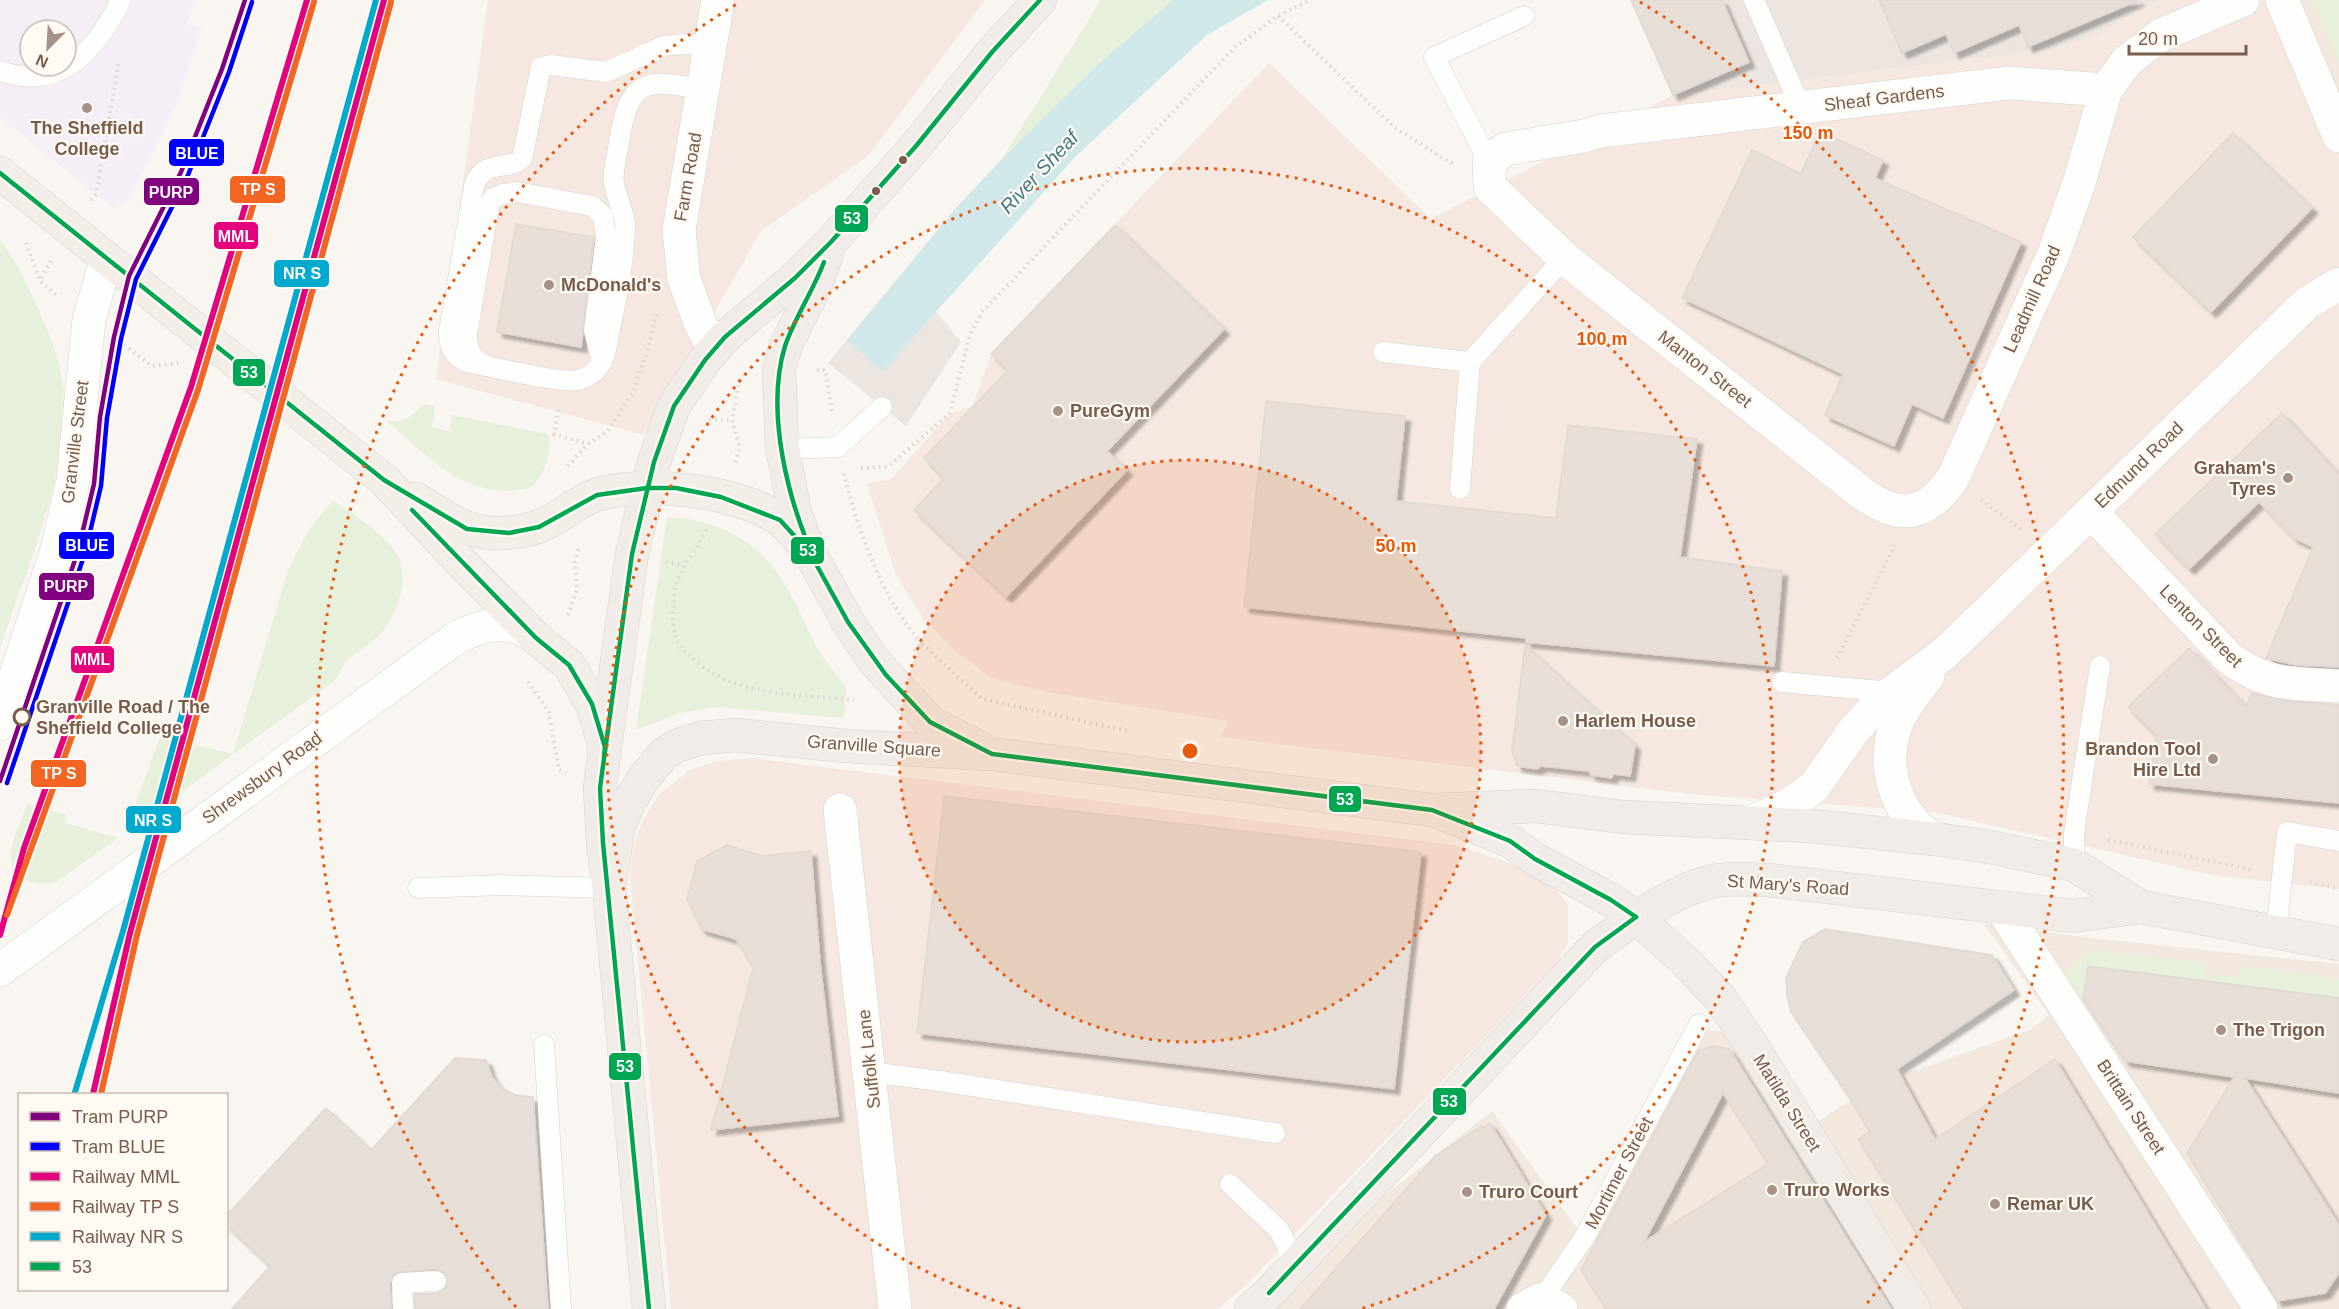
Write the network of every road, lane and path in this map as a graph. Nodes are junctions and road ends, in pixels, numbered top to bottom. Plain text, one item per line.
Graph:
1 (121, 0) edge
2 (718, 0) edge
3 (1040, 0) edge
4 (1310, 0) edge
5 (1754, 0) edge
6 (2243, 0) edge
7 (2282, 0) edge
8 (1278, 16) junction
9 (1524, 16) dead end
10 (711, 45) junction
11 (0, 71) edge
12 (703, 90) junction
13 (2106, 90) junction
14 (1800, 108) junction
15 (2339, 136) edge
16 (0, 173) edge
17 (1489, 175) junction
18 (831, 242) junction
19 (1564, 258) junction
20 (106, 260) junction
21 (682, 264) junction
22 (2339, 284) edge
23 (714, 349) junction
24 (1383, 352) dead end
25 (1470, 362) junction
26 (602, 363) junction
27 (486, 366) junction
28 (779, 370) junction
29 (564, 380) junction
30 (882, 407) dead end
31 (588, 444) junction
32 (838, 447) junction
33 (783, 450) junction
34 (842, 469) junction
35 (384, 480) junction
36 (647, 488) junction
37 (1460, 489) dead end
38 (1934, 496) junction
39 (575, 506) junction
40 (2091, 512) junction
41 (581, 542) dead end
42 (2050, 552) junction
43 (810, 553) junction
44 (684, 566) dead end
45 (541, 642) junction
46 (922, 644) junction
47 (1945, 653) junction
48 (2100, 666) dead end
49 (886, 675) junction
50 (1782, 682) dead end
51 (1823, 686) junction
52 (2339, 686) edge
53 (1892, 692) junction
54 (854, 700) dead end
55 (0, 724) edge
56 (1130, 732) dead end
57 (605, 747) junction
58 (992, 754) junction
59 (600, 788) junction
60 (840, 810) dead end
61 (1432, 810) junction
62 (1750, 824) junction
63 (1935, 838) junction
64 (2339, 841) edge
65 (2074, 849) junction
66 (2282, 876) junction
67 (418, 888) dead end
68 (609, 888) junction
69 (2339, 888) edge
70 (2001, 907) junction
71 (2141, 907) junction
72 (1636, 917) junction
73 (2276, 932) junction
74 (2339, 944) edge
75 (0, 970) edge
76 (1700, 1024) dead end
77 (544, 1045) dead end
78 (870, 1072) junction
79 (1275, 1133) dead end
80 (1230, 1184) dead end
81 (1292, 1268) junction
82 (436, 1281) dead end
83 (1262, 1304) edge
84 (1542, 1306) edge
85 (403, 1309) edge
86 (561, 1309) edge
87 (649, 1309) edge
88 (895, 1309) edge
89 (1914, 1309) edge
90 (2261, 1309) edge

1 - 11 lane
2 - 10 street, Farm Road
3 - 18 highway
4 - 8 path
5 - 14 lane
6 - 13 street
7 - 15 street
8 - 17 path
8 - 34 path
9 - 17 lane
10 - 12 street, Farm Road
10 - 27 lane
12 - 21 street, Farm Road
12 - 26 lane
13 - 14 street, Sheaf Gardens
13 - 38 street, Leadmill Road
14 - 17 street, Sheaf Gardens
16 - 20 main road
17 - 19 street, Manton Street
18 - 23 highway
18 - 28 highway
19 - 25 lane
19 - 38 street, Manton Street
20 - 35 main road
20 - 55 street, Granville Street
21 - 23 street, Farm Road
21 - 31 path
22 - 40 street, Edmund Road
23 - 36 highway
24 - 25 lane
25 - 37 lane
26 - 27 lane
26 - 29 lane
27 - 29 lane
28 - 32 path
28 - 33 highway
29 - 31 path
30 - 32 lane
31 - 39 path
32 - 33 lane
32 - 34 path
33 - 43 highway
34 - 46 path
35 - 39 main road, Granville Square
35 - 45 main road
36 - 39 main road, Granville Square
36 - 43 main road, Granville Square
36 - 57 highway
38 - 42 path
38 - 51 path
40 - 42 street, Edmund Road
40 - 52 street, Lenton Street
41 - 45 path
42 - 47 street, Edmund Road
43 - 49 highway, Granville Square
44 - 54 path
45 - 57 main road
45 - 59 path
45 - 75 street, Shrewsbury Road
46 - 49 path
46 - 56 path
47 - 53 street, Edmund Road
47 - 63 street, Edmund Road
48 - 65 lane
49 - 58 highway, Granville Square
50 - 51 lane
51 - 53 lane
53 - 62 street, Edmund Road
57 - 59 highway
58 - 61 highway, St Mary's Road
58 - 68 highway, Granville Square
59 - 68 highway
60 - 78 street, Suffolk Lane
61 - 62 highway, St Mary's Road
61 - 72 highway, St Mary's Road
62 - 63 highway, St Mary's Road
63 - 65 highway, St Mary's Road
64 - 66 lane
65 - 66 path
65 - 71 highway, St Mary's Road
66 - 69 path
66 - 73 lane
67 - 68 lane
68 - 87 highway
70 - 71 highway, St Mary's Road
70 - 72 highway, St Mary's Road
70 - 90 street, Brittain Street
71 - 73 highway, St Mary's Road
72 - 81 highway
72 - 89 highway, Matilda Street
73 - 74 highway, St Mary's Road
76 - 84 lane, Mortimer Street
77 - 86 lane
78 - 79 lane
78 - 88 street, Suffolk Lane
80 - 81 lane
81 - 83 highway
82 - 85 lane

